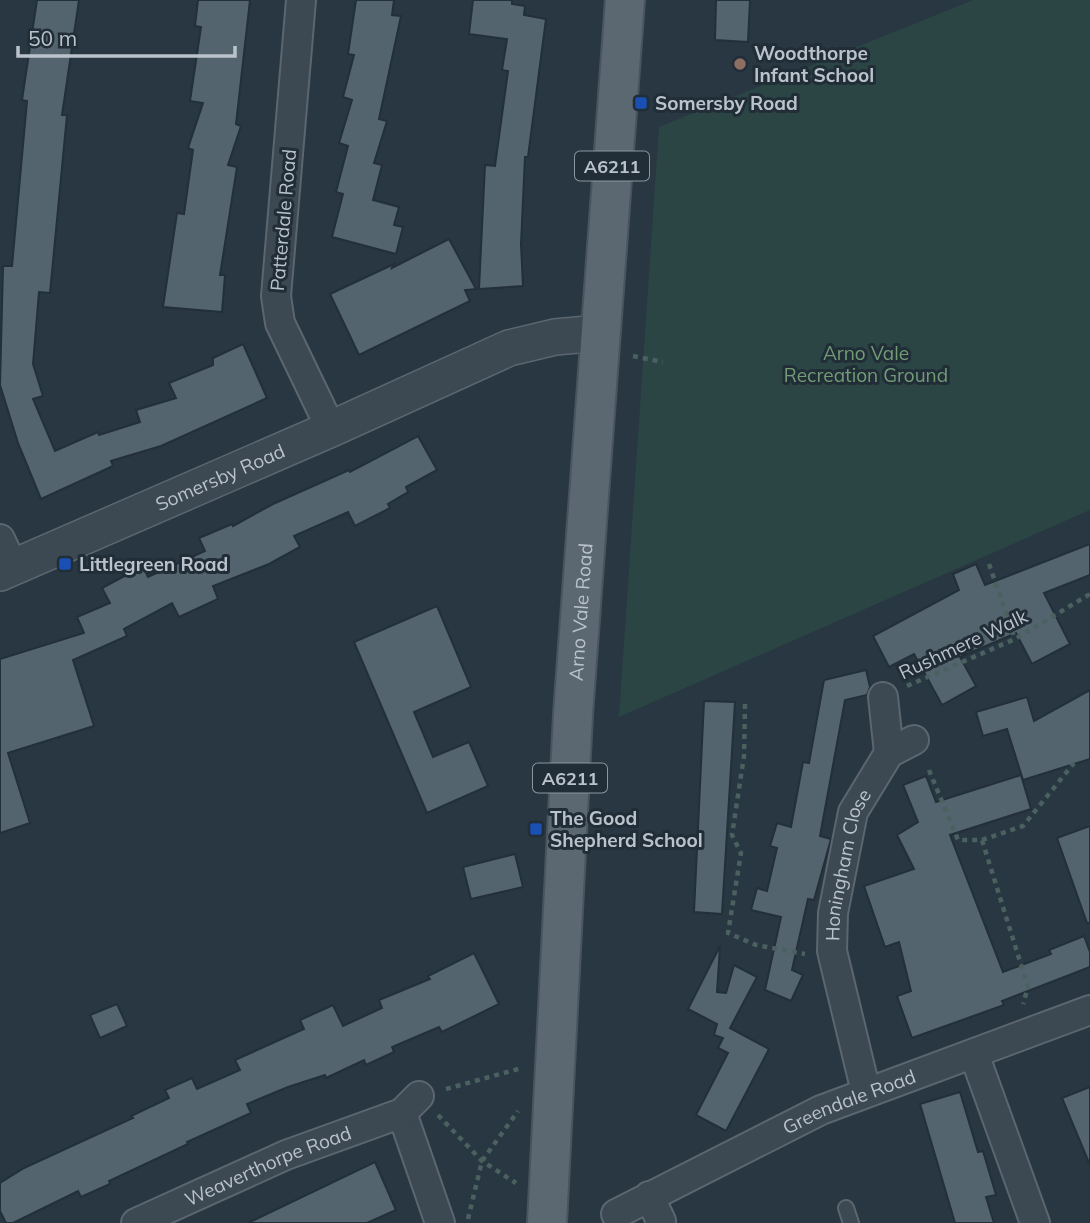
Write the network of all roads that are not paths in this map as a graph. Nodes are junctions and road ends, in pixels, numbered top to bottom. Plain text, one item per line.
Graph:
1 (301, 0) edge
2 (625, 0) edge
3 (611, 344) junction
4 (331, 429) junction
5 (4, 560) edge
6 (883, 697) road end
7 (1090, 1010) edge
8 (974, 1054) junction
9 (866, 1093) junction
10 (846, 1208) dead end
11 (616, 1214) dead end
12 (136, 1223) edge
13 (440, 1223) edge
14 (547, 1223) edge
15 (851, 1223) edge
16 (1035, 1223) edge

1 - 4 street, Patterdale Road
2 - 3 main road, Arno Vale Road / A6211
3 - 4 street, Somersby Road
3 - 14 main road, Arno Vale Road / A6211
4 - 5 street, Somersby Road
6 - 9 street, Honingham Close
7 - 8 street, Greendale Road
8 - 9 street, Greendale Road
8 - 16 street
9 - 11 street, Greendale Road
10 - 15 lane
12 - 13 street, Weaverthorpe Road

